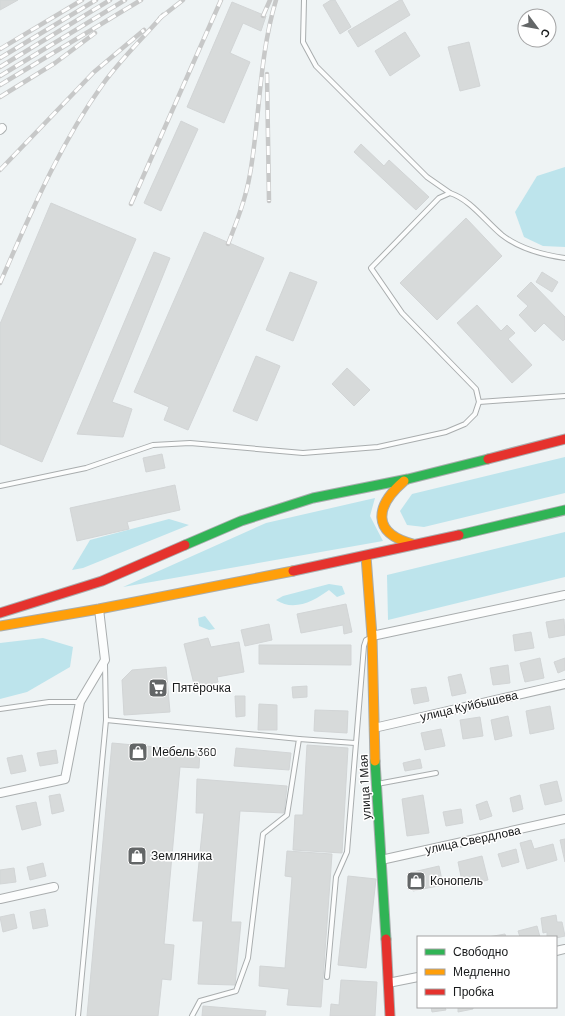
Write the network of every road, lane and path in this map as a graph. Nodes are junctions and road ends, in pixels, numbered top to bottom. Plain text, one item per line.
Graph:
1 (304, 0) edge
2 (450, 193) junction
3 (565, 258) edge
4 (565, 396) edge
5 (479, 402) junction
6 (565, 439) edge
7 (408, 478) junction
8 (0, 486) edge
9 (565, 510) edge
10 (416, 545) junction
11 (366, 556) junction
12 (565, 595) edge
13 (99, 609) junction
14 (0, 613) edge
15 (0, 626) edge
16 (372, 636) junction
17 (105, 660) junction
18 (565, 684) edge
19 (80, 702) junction
20 (0, 709) edge
21 (106, 720) junction
22 (374, 728) junction
23 (299, 739) junction
24 (355, 743) junction
25 (436, 773) dead end
26 (376, 785) junction
27 (0, 793) edge
28 (565, 819) edge
29 (381, 860) junction
30 (54, 887) dead end
31 (0, 899) edge
32 (327, 977) dead end
33 (417, 977) edge
34 (388, 983) junction
35 (78, 1016) edge
36 (192, 1016) edge
37 (390, 1016) edge

1 - 2 lane
2 - 3 lane
2 - 5 lane
4 - 5 lane
5 - 8 lane
6 - 7 main road
7 - 10 main road
7 - 14 main road
9 - 10 main road
10 - 11 main road
11 - 13 main road
11 - 16 main road, улица 1 Мая
12 - 16 street
13 - 15 main road
13 - 17 street
16 - 22 main road, улица 1 Мая
16 - 24 lane
17 - 19 street
17 - 21 lane
18 - 22 street, улица Куйбышева
19 - 20 lane
19 - 27 street
21 - 23 lane
21 - 35 lane
22 - 26 main road, улица 1 Мая
23 - 24 lane
23 - 36 lane
24 - 32 lane
25 - 26 lane
26 - 29 main road, улица 1 Мая
28 - 29 street, улица Свердлова
29 - 34 main road, улица 1 Мая
30 - 31 street
33 - 34 street
34 - 37 main road, улица 1 Мая

